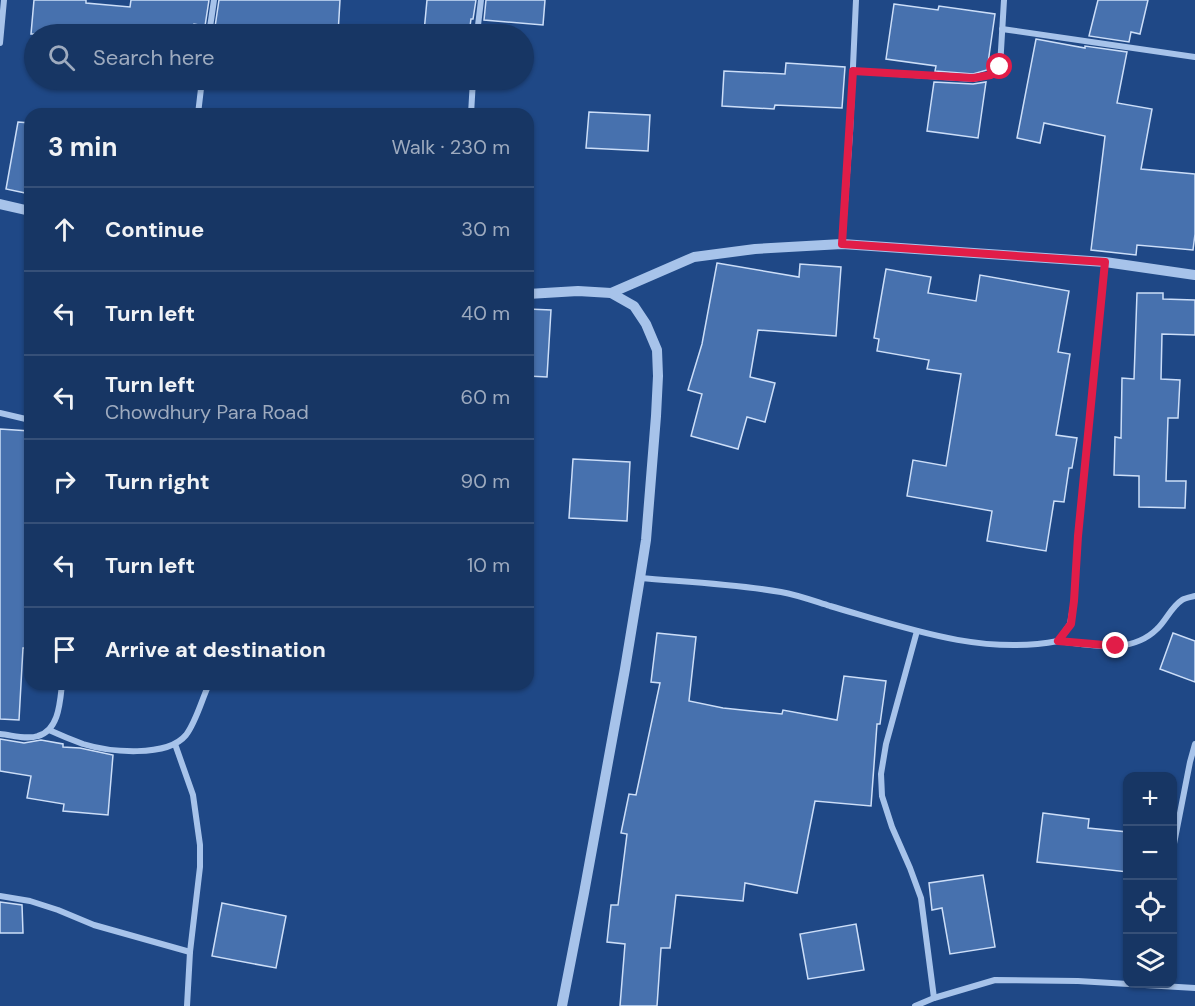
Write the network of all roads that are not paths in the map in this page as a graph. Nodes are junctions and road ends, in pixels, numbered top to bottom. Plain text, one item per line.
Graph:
1 (4, 0) edge
2 (214, 0) edge
3 (481, 0) edge
4 (856, 0) edge
5 (1004, 0) edge
6 (210, 24) edge
7 (478, 24) edge
8 (1002, 29) junction
9 (0, 43) edge
10 (1195, 57) edge
11 (853, 71) junction
12 (201, 90) edge
13 (472, 90) edge
14 (199, 108) edge
15 (471, 108) edge
16 (0, 204) edge
17 (24, 210) edge
18 (842, 244) junction
19 (1105, 262) junction
20 (1195, 275) edge
21 (611, 292) junction
22 (534, 294) edge
23 (0, 413) edge
24 (24, 419) edge
25 (640, 578) junction
26 (1195, 596) edge
27 (917, 631) junction
28 (1058, 641) junction
29 (61, 690) edge
30 (206, 690) edge
31 (49, 730) junction
32 (0, 734) edge
33 (175, 744) junction
34 (1195, 744) edge
35 (1177, 832) edge
36 (0, 897) edge
37 (190, 952) junction
38 (1123, 983) edge
39 (1177, 986) edge
40 (1195, 988) edge
41 (934, 998) junction
42 (187, 1006) edge
43 (562, 1006) edge
44 (915, 1006) edge

1 - 9 street
2 - 6 street
3 - 7 street
4 - 11 street
5 - 8 street
8 - 10 street
8 - 11 street
11 - 18 street
12 - 14 street
13 - 15 street
16 - 17 street
18 - 19 street
18 - 21 street
19 - 20 street
19 - 28 street
21 - 22 street
21 - 25 street
23 - 24 street
25 - 27 street
25 - 43 street
26 - 28 street
27 - 28 street
27 - 41 street
29 - 31 street
30 - 33 street
31 - 32 street
31 - 33 street
33 - 37 street
34 - 35 street
36 - 37 street
37 - 42 street
38 - 41 street
39 - 40 street
41 - 44 street

